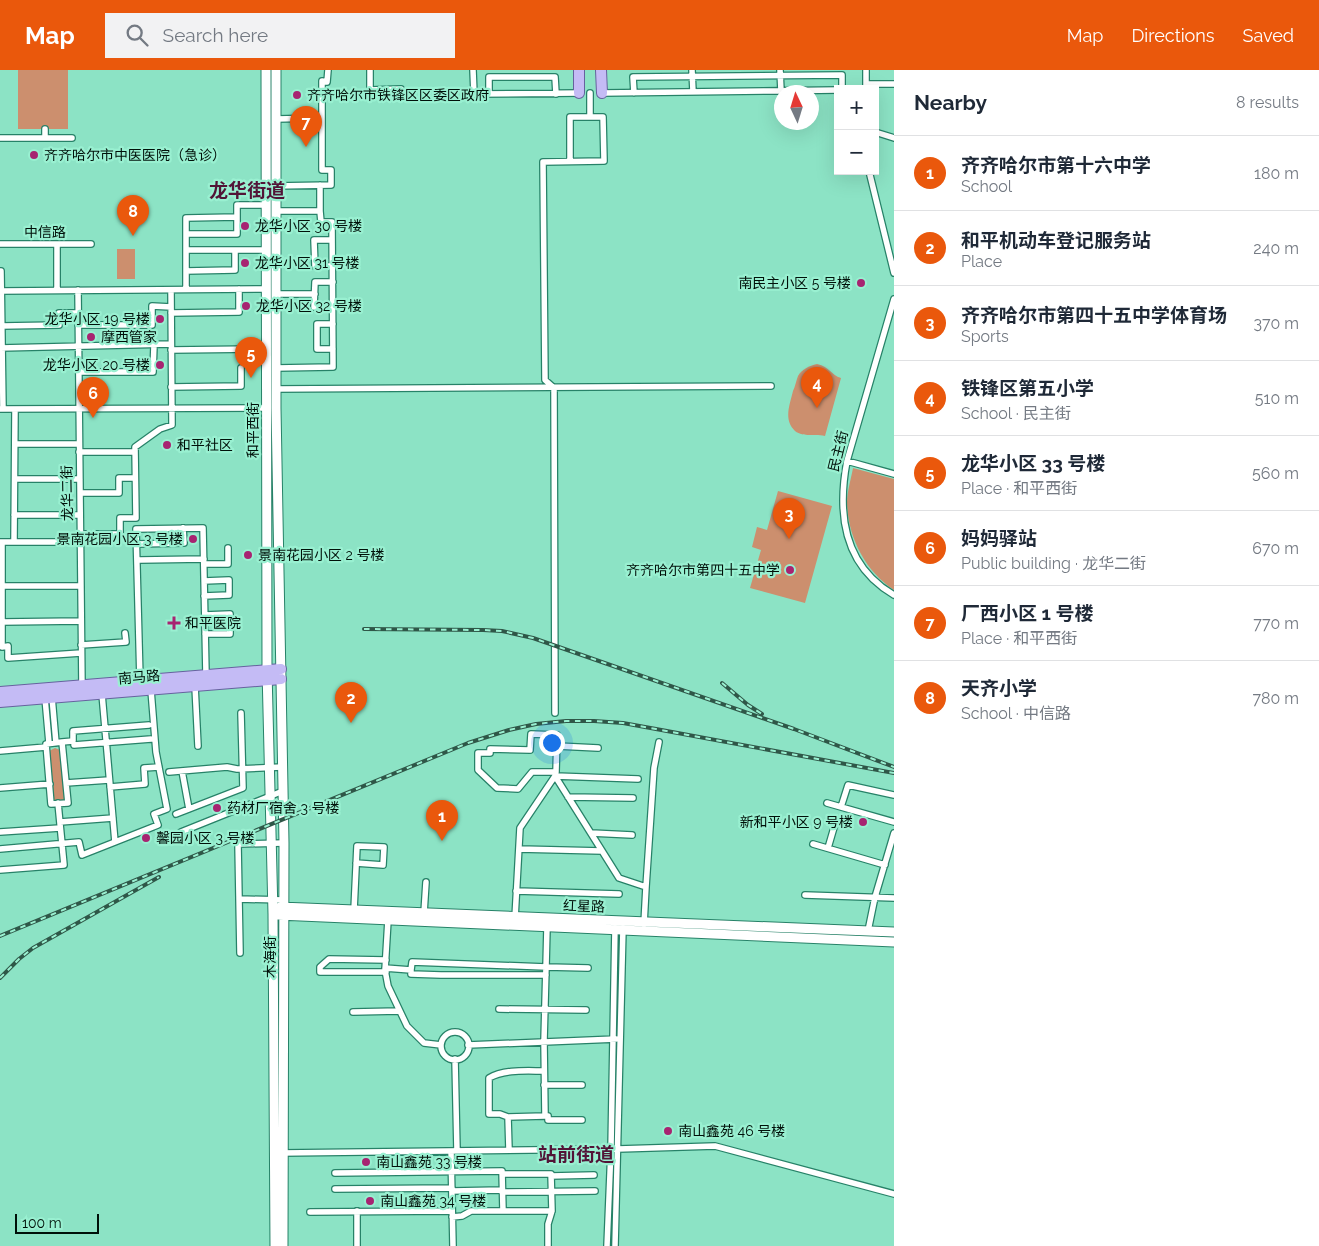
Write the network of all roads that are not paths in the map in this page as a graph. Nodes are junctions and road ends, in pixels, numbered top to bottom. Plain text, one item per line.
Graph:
1 (266, 70) edge
2 (276, 70) edge
3 (328, 70) edge
4 (370, 70) edge
5 (473, 70) edge
6 (579, 70) edge
7 (601, 70) edge
8 (866, 70) edge
9 (692, 73) edge
10 (780, 73) edge
11 (894, 84) edge
12 (842, 85) edge
13 (866, 85) edge
14 (879, 85) edge
15 (401, 89) dead end
16 (819, 90) edge
17 (834, 90) edge
18 (774, 91) edge
19 (692, 92) junction
20 (585, 93) junction
21 (602, 93) joint
22 (634, 93) junction
23 (489, 94) junction
24 (556, 94) junction
25 (590, 117) junction
26 (276, 118) junction
27 (322, 118) junction
28 (45, 129) dead end
29 (879, 133) edge
30 (0, 138) edge
31 (45, 138) junction
32 (72, 138) dead end
33 (894, 138) edge
34 (570, 161) junction
35 (870, 175) edge
36 (320, 185) junction
37 (275, 186) junction
38 (266, 204) junction
39 (276, 211) junction
40 (320, 211) junction
41 (237, 217) junction
42 (186, 234) junction
43 (332, 240) junction
44 (0, 244) edge
45 (57, 244) junction
46 (91, 244) dead end
47 (186, 250) junction
48 (235, 250) junction
49 (266, 250) junction
50 (332, 266) junction
51 (1, 271) edge
52 (186, 271) junction
53 (894, 273) edge
54 (332, 282) junction
55 (238, 289) junction
56 (266, 289) junction
57 (57, 290) junction
58 (78, 290) junction
59 (171, 290) junction
60 (186, 290) junction
61 (1, 291) edge
62 (276, 294) junction
63 (315, 294) junction
64 (894, 299) edge
65 (333, 307) junction
66 (171, 310) junction
67 (78, 313) junction
68 (333, 324) junction
69 (78, 325) junction
70 (2, 326) junction
71 (154, 345) junction
72 (78, 347) junction
73 (171, 347) junction
74 (1, 348) edge
75 (266, 349) junction
76 (333, 349) junction
77 (241, 368) dead end
78 (276, 368) junction
79 (78, 372) junction
80 (771, 386) dead end
81 (171, 387) junction
82 (554, 388) junction
83 (276, 389) junction
84 (172, 408) junction
85 (266, 408) junction
86 (276, 408) junction
87 (2, 409) edge
88 (15, 409) junction
89 (79, 409) junction
90 (15, 444) junction
91 (79, 444) junction
92 (79, 452) junction
93 (135, 452) junction
94 (847, 461) junction
95 (894, 474) edge
96 (135, 478) junction
97 (15, 479) junction
98 (80, 479) junction
99 (80, 493) junction
100 (14, 515) junction
101 (80, 515) junction
102 (184, 528) junction
103 (80, 534) junction
104 (1, 542) edge
105 (14, 542) junction
106 (80, 542) junction
107 (137, 544) junction
108 (228, 548) dead end
109 (140, 560) dead end
110 (204, 561) junction
111 (204, 581) junction
112 (2, 586) junction
113 (81, 586) junction
114 (894, 595) edge
115 (204, 596) junction
116 (205, 615) junction
117 (81, 621) junction
118 (2, 622) junction
119 (125, 633) dead end
120 (205, 634) junction
121 (81, 645) junction
122 (82, 653) junction
123 (281, 674) junction
124 (206, 675) junction
125 (267, 675) junction
126 (140, 680) junction
127 (195, 686) junction
128 (151, 690) junction
129 (0, 692) edge
130 (82, 692) junction
131 (102, 694) junction
132 (49, 698) junction
133 (0, 702) edge
134 (241, 712) dead end
135 (555, 714) dead end
136 (149, 726) dead end
137 (105, 729) junction
138 (151, 739) dead end
139 (106, 742) junction
140 (659, 742) dead end
141 (74, 743) junction
142 (50, 744) junction
143 (63, 744) junction
144 (198, 746) dead end
145 (557, 746) junction
146 (598, 748) dead end
147 (0, 751) edge
148 (159, 767) junction
149 (282, 767) junction
150 (269, 768) junction
151 (242, 769) junction
152 (182, 771) junction
153 (169, 772) dead end
154 (556, 774) junction
155 (638, 779) dead end
156 (66, 783) junction
157 (110, 783) junction
158 (50, 784) junction
159 (0, 788) edge
160 (283, 791) junction
161 (894, 795) edge
162 (270, 797) junction
163 (568, 797) junction
164 (633, 798) dead end
165 (827, 803) dead end
166 (58, 804) junction
167 (841, 807) junction
168 (190, 809) junction
169 (176, 814) dead end
170 (113, 818) junction
171 (894, 822) edge
172 (835, 824) dead end
173 (60, 825) junction
174 (0, 832) edge
175 (181, 832) dead end
176 (591, 833) junction
177 (894, 833) edge
178 (632, 835) dead end
179 (115, 842) junction
180 (271, 843) junction
181 (284, 843) junction
182 (62, 844) junction
183 (813, 844) dead end
184 (519, 848) junction
185 (828, 848) junction
186 (0, 849) edge
187 (892, 849) edge
188 (602, 851) junction
189 (356, 864) junction
190 (884, 865) junction
191 (0, 870) edge
192 (426, 882) dead end
193 (646, 886) junction
194 (516, 891) junction
195 (619, 894) dead end
196 (805, 895) dead end
197 (875, 897) junction
198 (894, 898) edge
199 (239, 900) junction
200 (273, 907) junction
201 (284, 907) junction
202 (354, 910) junction
203 (424, 913) junction
204 (388, 920) junction
205 (515, 921) junction
206 (619, 925) junction
207 (548, 927) junction
208 (644, 927) junction
209 (868, 931) junction
210 (894, 932) edge
211 (894, 942) edge
212 (240, 953) dead end
213 (386, 960) junction
214 (442, 963) junction
215 (504, 966) junction
216 (546, 967) junction
217 (588, 968) dead end
218 (386, 970) junction
219 (411, 970) junction
220 (441, 975) junction
221 (500, 975) junction
222 (546, 975) junction
223 (499, 1008) dead end
224 (545, 1009) junction
225 (586, 1010) dead end
226 (399, 1011) junction
227 (353, 1012) dead end
228 (613, 1039) junction
229 (620, 1039) junction
230 (544, 1041) junction
231 (468, 1045) junction
232 (441, 1046) junction
233 (455, 1059) junction
234 (544, 1071) junction
235 (544, 1085) junction
236 (582, 1085) dead end
237 (545, 1116) junction
238 (508, 1117) junction
239 (582, 1120) dead end
240 (614, 1149) junction
241 (509, 1150) junction
242 (454, 1151) junction
243 (279, 1153) junction
244 (452, 1172) junction
245 (335, 1173) dead end
246 (502, 1174) junction
247 (594, 1175) dead end
248 (552, 1176) junction
249 (335, 1189) dead end
250 (452, 1190) junction
251 (502, 1191) junction
252 (552, 1191) junction
253 (595, 1191) dead end
254 (894, 1194) edge
255 (357, 1211) junction
256 (503, 1211) junction
257 (552, 1211) junction
258 (310, 1212) dead end
259 (452, 1214) junction
260 (274, 1246) edge
261 (283, 1246) edge
262 (357, 1246) edge
263 (453, 1246) edge
264 (548, 1246) edge
265 (607, 1246) edge
266 (615, 1246) edge

1 - 38 main road, 和平西街
2 - 26 main road, 和平西街
3 - 27 street
4 - 15 street
5 - 23 street
6 - 20 main road
7 - 21 main road
8 - 13 street
9 - 10 street
9 - 19 street
9 - 22 street
10 - 12 street
11 - 14 street
16 - 17 street
18 - 19 street
19 - 22 street
20 - 24 street
20 - 25 street
21 - 22 street
23 - 24 street
23 - 24 street
25 - 34 street
25 - 34 street
26 - 27 street
26 - 37 main road, 和平西街
27 - 36 street
28 - 31 street
29 - 33 street
30 - 31 street
31 - 32 street
34 - 82 street
35 - 53 street
36 - 37 street
36 - 40 street
37 - 39 main road, 和平西街
38 - 41 street
38 - 49 main road, 和平西街
39 - 40 street
39 - 62 main road, 和平西街
40 - 43 street
41 - 42 street
41 - 42 street
42 - 47 street
43 - 50 street
43 - 50 street
44 - 45 street, 中信路
45 - 46 street, 中信路
45 - 57 street
47 - 48 street
47 - 52 street
48 - 49 street
48 - 52 street
49 - 56 main road, 和平西街
50 - 54 street
51 - 61 street
52 - 60 street
54 - 63 street
54 - 65 street
55 - 56 street
55 - 60 street
55 - 66 street
56 - 75 main road, 和平西街
57 - 58 street
57 - 61 street
58 - 59 street
58 - 67 street, 龙华二街
59 - 60 street
59 - 66 street
61 - 70 street
62 - 63 street
62 - 78 main road, 和平西街
63 - 65 street
64 - 94 street, 民主街
65 - 68 street
66 - 69 street
66 - 73 street
67 - 69 street, 龙华二街
67 - 70 street
68 - 76 street
68 - 76 street
69 - 72 street, 龙华二街
70 - 74 street
71 - 72 street
71 - 73 street
71 - 79 street
72 - 74 street
72 - 79 street, 龙华二街
73 - 75 street
73 - 81 street
74 - 87 street
75 - 85 main road, 和平西街
76 - 78 street
77 - 81 street
78 - 83 main road, 和平西街
79 - 89 street, 龙华二街
80 - 82 street
81 - 84 street
82 - 83 street
82 - 135 street
83 - 86 main road, 和平西街
84 - 85 street
84 - 89 street
84 - 93 street
85 - 86 street
85 - 125 main road, 和平西街
86 - 123 main road, 和平西街
87 - 88 street
88 - 89 street
88 - 90 street
89 - 91 street, 龙华二街
90 - 91 street
90 - 97 street
91 - 92 street, 龙华二街
92 - 93 street
92 - 98 street, 龙华二街
93 - 96 street
94 - 95 street
94 - 114 street, 民主街
96 - 99 street
96 - 103 street
97 - 98 street
97 - 100 street
98 - 99 street, 龙华二街
99 - 101 street, 龙华二街
100 - 101 street
100 - 105 street
101 - 103 street, 龙华二街
102 - 107 street
102 - 107 street
102 - 110 street
103 - 106 street, 龙华二街
104 - 105 street
104 - 112 street
105 - 106 street
106 - 113 street, 龙华二街
107 - 126 street
108 - 110 street
109 - 110 street
110 - 111 street
111 - 115 street
111 - 115 street
112 - 113 street
112 - 118 street
113 - 117 street, 龙华二街
115 - 116 street
116 - 120 street
116 - 120 street
117 - 118 street
117 - 121 street, 龙华二街
118 - 122 street
119 - 121 street
120 - 124 street
121 - 122 street, 龙华二街
122 - 130 street, 龙华二街
123 - 125 main road, 南马路
123 - 149 main road, 木海街
124 - 125 main road, 南马路
124 - 126 main road, 南马路
125 - 127 main road, 南马路
125 - 150 main road, 木海街
126 - 130 main road, 南马路
127 - 128 main road, 南马路
127 - 144 street
128 - 131 main road, 南马路
128 - 148 street
129 - 130 main road, 南马路
130 - 131 main road, 南马路
130 - 132 main road, 南马路
131 - 137 street
132 - 133 main road, 南马路
132 - 142 street
134 - 151 street
136 - 137 street
137 - 139 street
137 - 141 street
138 - 139 street
139 - 141 street
139 - 157 street
140 - 193 street
141 - 143 street
142 - 143 street
142 - 147 street
142 - 158 street
143 - 156 street
145 - 146 street
145 - 154 street
145 - 154 street
148 - 157 street
148 - 179 street
149 - 150 street
149 - 160 main road, 木海街
150 - 151 street
150 - 162 main road, 木海街
151 - 152 street
151 - 168 street
152 - 153 street
152 - 168 street
154 - 155 street
154 - 163 street
154 - 184 street
156 - 157 street
156 - 166 street
157 - 170 street
158 - 159 street
158 - 166 street
160 - 162 street
160 - 181 main road, 木海街
161 - 167 street
162 - 175 street
162 - 180 main road, 木海街
163 - 164 street
163 - 176 street
165 - 167 street
166 - 173 street
167 - 171 street
168 - 169 street
170 - 173 street
170 - 179 street
172 - 185 street
173 - 174 street
173 - 182 street
176 - 178 street
176 - 188 street
177 - 187 street
179 - 182 street
180 - 181 street
180 - 199 street
180 - 200 main road, 木海街
181 - 201 main road, 木海街
182 - 186 street
182 - 191 street
183 - 185 street
184 - 188 street
184 - 194 street
185 - 190 street
187 - 190 street
188 - 193 street
189 - 189 street
189 - 202 street
190 - 197 street
192 - 203 street
193 - 208 street
194 - 195 street
194 - 205 street
196 - 197 street
197 - 198 street
197 - 209 street
199 - 200 street
199 - 212 street
200 - 201 main road, 红星路
200 - 201 street
200 - 243 main road, 木海街
201 - 202 main road, 红星路
201 - 204 main road, 红星路
201 - 243 main road, 木海街
202 - 203 main road, 红星路
203 - 205 main road, 红星路
204 - 205 main road, 红星路
204 - 213 street
205 - 206 main road, 红星路
205 - 207 main road, 红星路
206 - 207 main road, 红星路
206 - 208 main road, 红星路
206 - 228 street
206 - 229 street
207 - 216 street
208 - 209 main road, 红星路
208 - 211 main road, 红星路
209 - 210 main road, 红星路
213 - 218 street
213 - 218 street
214 - 215 street
214 - 219 street
214 - 220 street
215 - 216 street
215 - 221 street
216 - 217 street
216 - 222 street
218 - 219 street
218 - 226 street
219 - 220 street
220 - 221 street
221 - 222 street
222 - 224 street
223 - 224 street
224 - 225 street
224 - 230 street
226 - 227 street
226 - 232 street
228 - 229 street
228 - 230 street
228 - 240 street
229 - 240 street
230 - 231 street
230 - 234 street
231 - 232 street
231 - 233 street
232 - 233 street
233 - 242 street
234 - 235 street
234 - 238 street
235 - 236 street
235 - 237 street
237 - 238 street
237 - 239 street
238 - 241 street
240 - 241 street
240 - 254 street
240 - 265 street
240 - 266 street
241 - 242 street
242 - 243 street
242 - 244 street
243 - 260 main road, 木海街
243 - 261 main road, 木海街
244 - 245 street
244 - 246 street
244 - 250 street
246 - 248 street
246 - 251 street
247 - 248 street
248 - 252 street
249 - 250 street
250 - 251 street
250 - 259 street
251 - 252 street
251 - 256 street
252 - 253 street
252 - 257 street
255 - 258 street
255 - 259 street
255 - 262 street
256 - 257 street
256 - 259 street
257 - 264 street
259 - 263 street

